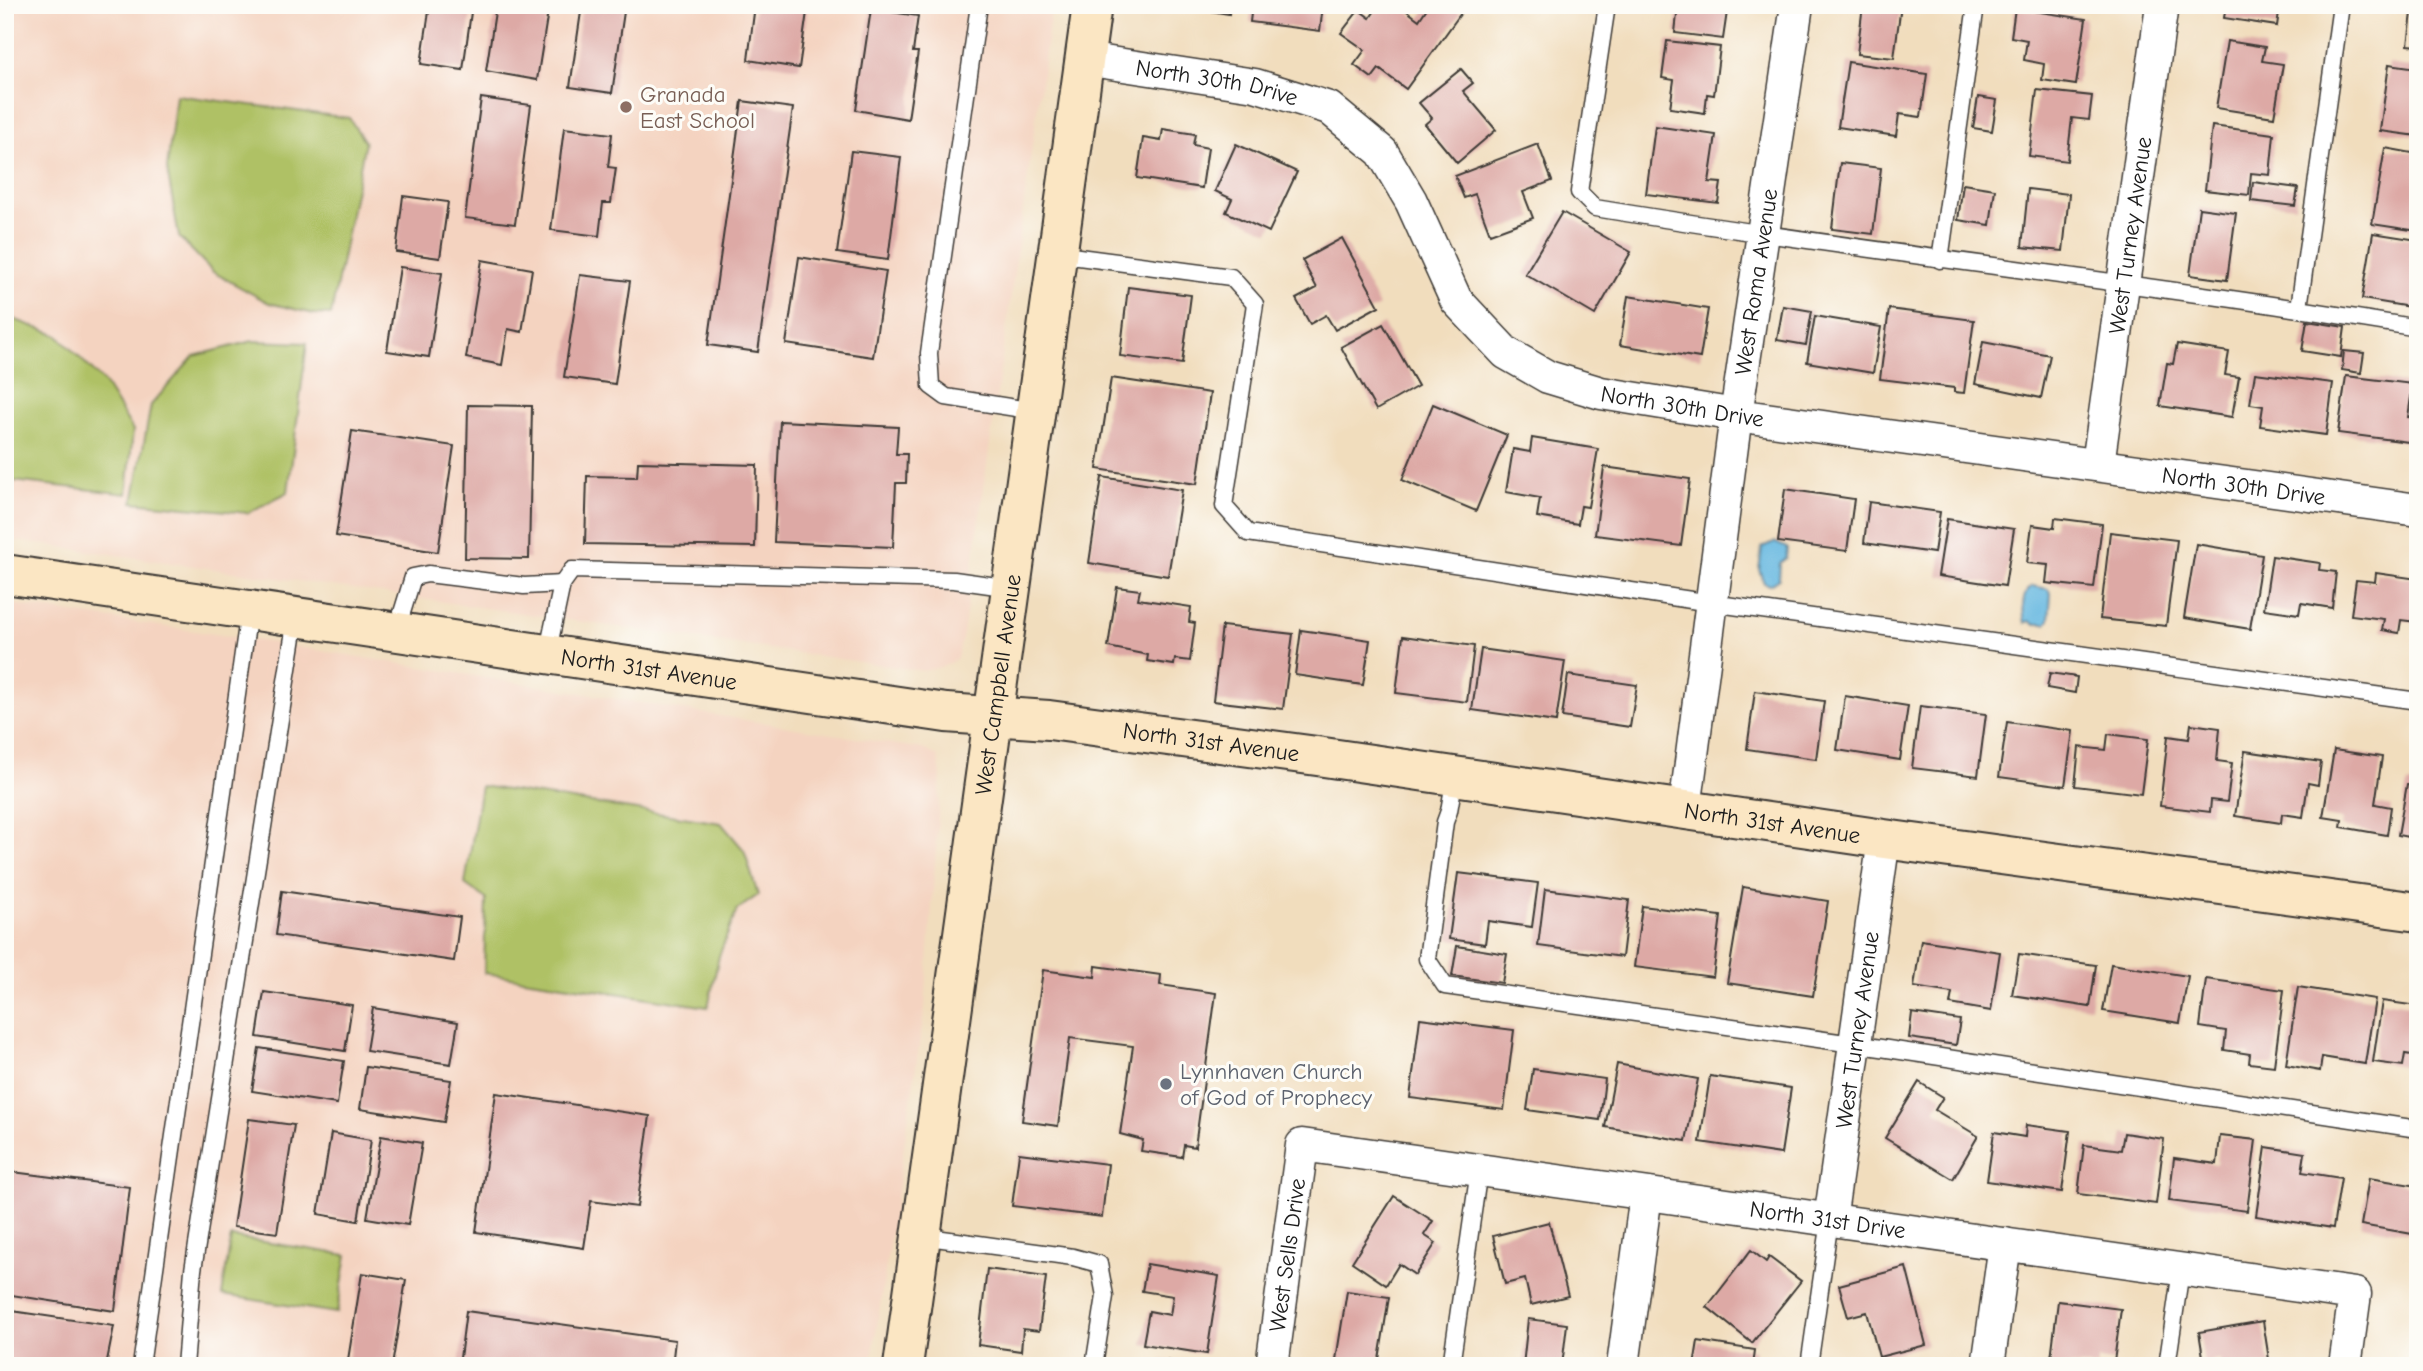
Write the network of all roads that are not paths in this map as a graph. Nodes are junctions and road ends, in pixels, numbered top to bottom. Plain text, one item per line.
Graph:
1 (979, 5) edge
2 (1092, 5) edge
3 (1606, 5) edge
4 (1797, 5) edge
5 (1976, 5) edge
6 (2162, 5) edge
7 (2342, 5) edge
8 (1084, 59) junction
9 (1763, 235) junction
10 (1056, 254) junction
11 (1940, 260) junction
12 (2123, 285) junction
13 (2299, 308) junction
14 (2418, 328) edge
15 (1035, 411) junction
16 (1736, 415) junction
17 (2098, 464) junction
18 (2418, 510) edge
19 (5, 574) edge
20 (562, 584) junction
21 (1011, 588) junction
22 (1711, 603) junction
23 (249, 611) junction
24 (296, 618) junction
25 (396, 632) junction
26 (547, 655) junction
27 (2418, 701) edge
28 (993, 717) junction
29 (1455, 776) junction
30 (1685, 809) junction
31 (1884, 839) junction
32 (2418, 912) edge
33 (1856, 1045) junction
34 (2418, 1129) edge
35 (1302, 1145) joint
36 (1479, 1170) junction
37 (1646, 1194) junction
38 (1830, 1220) junction
39 (921, 1236) junction
40 (2005, 1244) junction
41 (2181, 1269) junction
42 (141, 1366) edge
43 (185, 1366) edge
44 (903, 1366) edge
45 (1094, 1366) edge
46 (1272, 1366) edge
47 (1451, 1366) edge
48 (1623, 1366) edge
49 (1809, 1366) edge
50 (1988, 1366) edge
51 (2167, 1366) edge
52 (2345, 1366) edge

1 - 15 lane
2 - 8 street, West Campbell Avenue
3 - 9 lane
4 - 9 street, West Roma Avenue
5 - 11 lane
6 - 12 street, West Turney Avenue
7 - 13 lane
8 - 10 street, West Campbell Avenue
8 - 16 street, North 30th Drive
9 - 11 lane
9 - 16 street, West Roma Avenue
10 - 15 street, West Campbell Avenue
10 - 22 lane
11 - 12 lane
12 - 13 lane
12 - 17 street, West Turney Avenue
13 - 14 lane
15 - 21 street, West Campbell Avenue
16 - 17 street, North 30th Drive
16 - 22 street, West Roma Avenue
17 - 18 street, North 30th Drive
19 - 23 street, North 31st Avenue
20 - 21 lane
20 - 25 lane
20 - 26 lane
21 - 28 street, West Campbell Avenue
22 - 27 lane
22 - 30 street, West Roma Avenue
23 - 24 street, North 31st Avenue
23 - 42 lane
24 - 25 street, North 31st Avenue
24 - 43 lane
25 - 26 street, North 31st Avenue
26 - 28 street, North 31st Avenue
28 - 29 street, North 31st Avenue
28 - 39 street, West Campbell Avenue
29 - 30 street, North 31st Avenue
29 - 33 lane
30 - 31 street, North 31st Avenue
31 - 32 street, North 31st Avenue
31 - 33 street, West Turney Avenue
33 - 34 lane
33 - 38 street, West Turney Avenue
35 - 36 street, North 31st Drive
35 - 46 street, West Sells Drive
36 - 37 street, North 31st Drive
36 - 47 lane
37 - 38 street, North 31st Drive
37 - 48 street
38 - 40 street, North 31st Drive
38 - 49 lane
39 - 44 street, West Campbell Avenue
39 - 45 lane
40 - 41 street, North 31st Drive
40 - 50 street
41 - 51 lane
41 - 52 street, North 31st Drive

